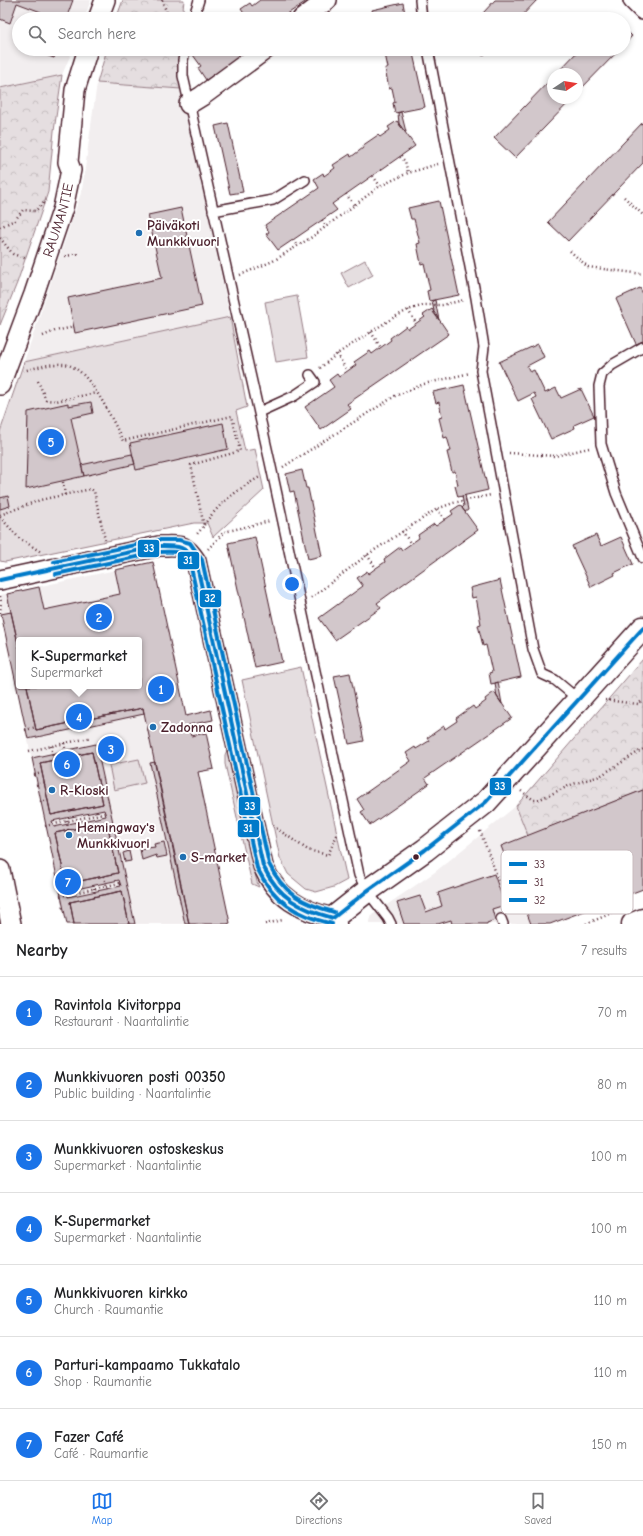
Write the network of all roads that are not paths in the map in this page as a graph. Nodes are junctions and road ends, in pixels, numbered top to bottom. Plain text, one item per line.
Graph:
1 (105, 0) edge
2 (199, 0) edge
3 (327, 0) edge
4 (420, 0) edge
5 (633, 0) edge
6 (643, 10) edge
7 (101, 12) edge
8 (195, 12) edge
9 (311, 12) edge
10 (421, 12) edge
11 (86, 56) edge
12 (184, 56) edge
13 (256, 56) edge
14 (429, 56) edge
15 (189, 104) junction
16 (305, 180) dead end
17 (213, 211) junction
18 (643, 347) edge
19 (310, 375) road end
20 (0, 385) edge
21 (259, 412) junction
22 (643, 558) edge
23 (0, 580) edge
24 (643, 628) edge
25 (579, 700) junction
26 (0, 870) edge
27 (367, 890) junction
28 (627, 916) edge
29 (643, 920) edge
30 (334, 921) edge
31 (11, 924) edge
32 (391, 924) edge

1 - 7 street
2 - 8 lane
3 - 9 street
4 - 10 lane
5 - 6 street
11 - 20 street, RAUMANTIE
12 - 15 lane
13 - 15 street
14 - 25 lane
15 - 17 lane
16 - 17 lane
17 - 21 lane
18 - 22 lane
19 - 21 lane
21 - 27 lane
23 - 30 street
24 - 25 street
25 - 27 street
26 - 31 street
27 - 30 street
27 - 32 lane
28 - 29 street

